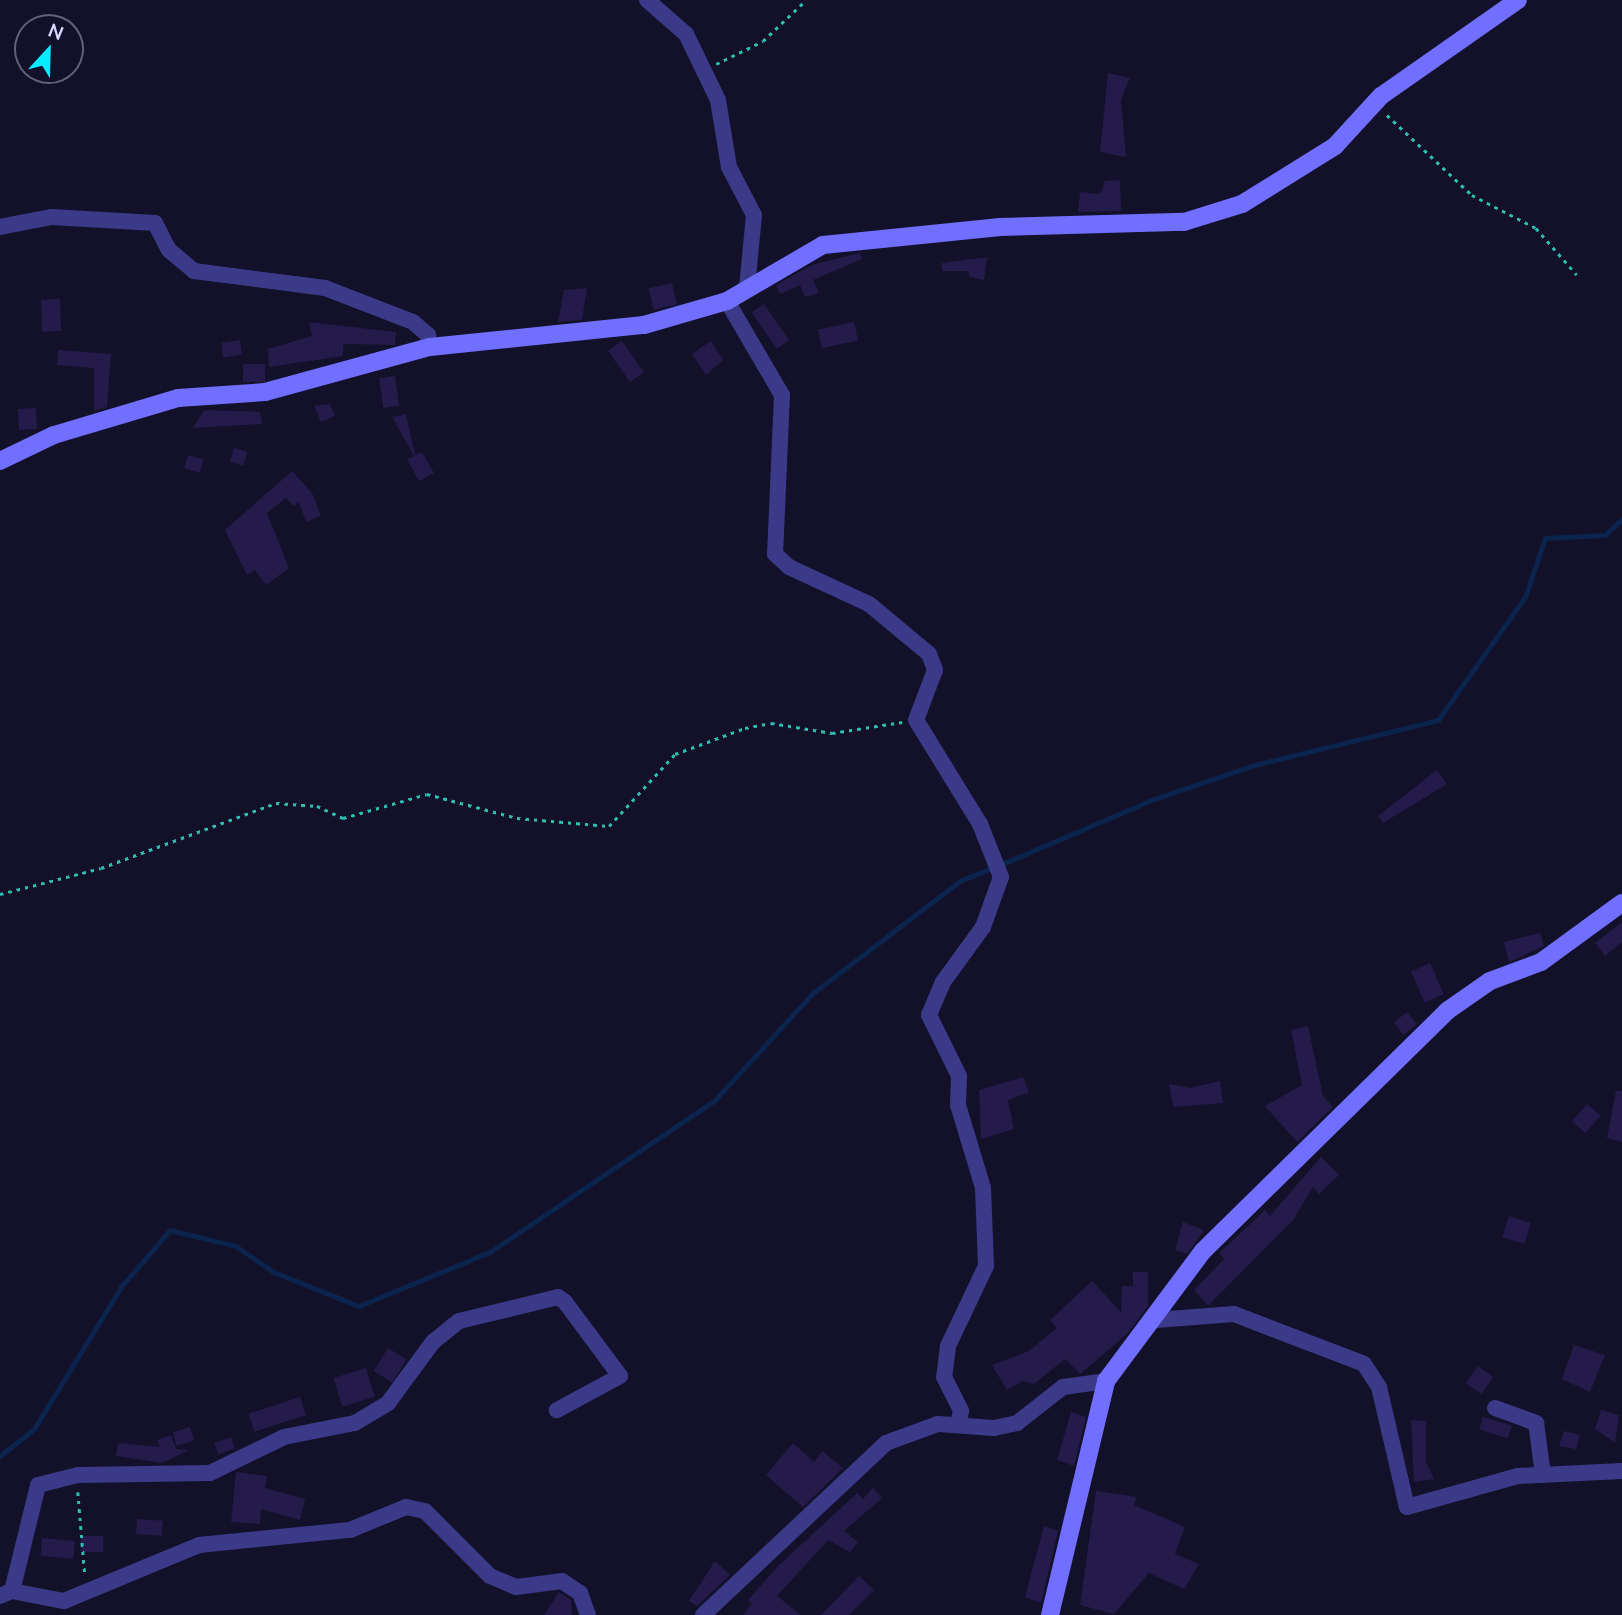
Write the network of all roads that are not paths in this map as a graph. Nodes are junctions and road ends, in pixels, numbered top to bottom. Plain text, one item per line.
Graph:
1 (647, 0) edge
2 (1518, 0) edge
3 (0, 226) edge
4 (747, 288) junction
5 (727, 301) junction
6 (430, 348) junction
7 (0, 461) edge
8 (1622, 903) edge
9 (1156, 1320) junction
10 (1106, 1381) junction
11 (1495, 1408) dead end
12 (557, 1410) dead end
13 (958, 1424) junction
14 (1622, 1471) edge
15 (1544, 1475) junction
16 (6, 1593) edge
17 (588, 1615) edge
18 (703, 1615) edge
19 (1050, 1615) edge

1 - 4 street
2 - 4 street
3 - 6 street
4 - 5 street
5 - 6 street
5 - 13 street
6 - 7 street
8 - 9 street
9 - 10 street
9 - 15 street
10 - 13 street
10 - 19 street
11 - 15 street
12 - 16 street
13 - 18 street
14 - 15 street
16 - 17 street

